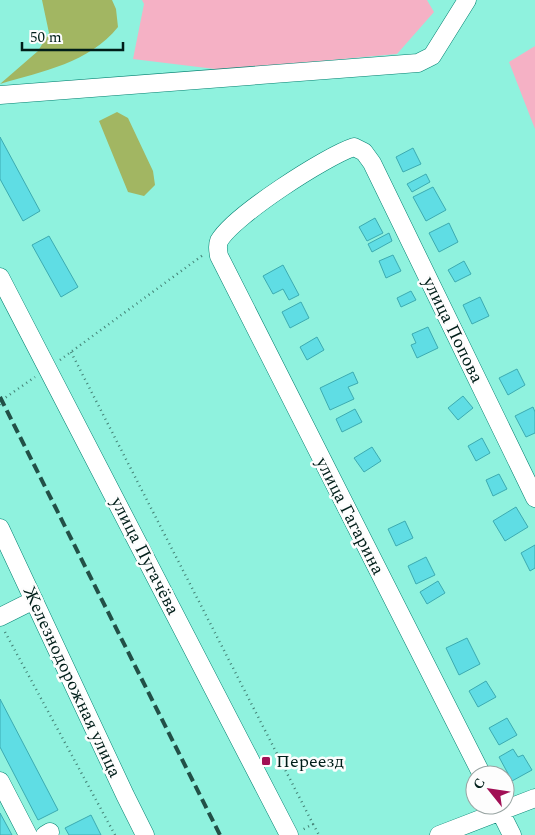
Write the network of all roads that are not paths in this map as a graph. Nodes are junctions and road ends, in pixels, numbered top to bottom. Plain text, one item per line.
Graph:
1 (467, 0) edge
2 (0, 95) edge
3 (372, 163) joint
4 (0, 277) edge
5 (535, 498) edge
6 (0, 528) edge
7 (34, 600) junction
8 (2, 624) edge
9 (477, 765) edge
10 (0, 781) edge
11 (535, 798) edge
12 (515, 804) edge
13 (483, 815) edge
14 (502, 815) edge
15 (294, 833) edge
16 (28, 835) edge
17 (145, 835) edge
18 (439, 835) edge
19 (512, 835) edge

1 - 2 street
3 - 5 street, улица Попова
3 - 9 street, улица Гагарина
4 - 15 street, улица Пугачёва
6 - 7 street, Железнодорожная улица
7 - 8 street
7 - 17 street, Железнодорожная улица
10 - 16 street
11 - 12 street
13 - 18 street
14 - 19 street

